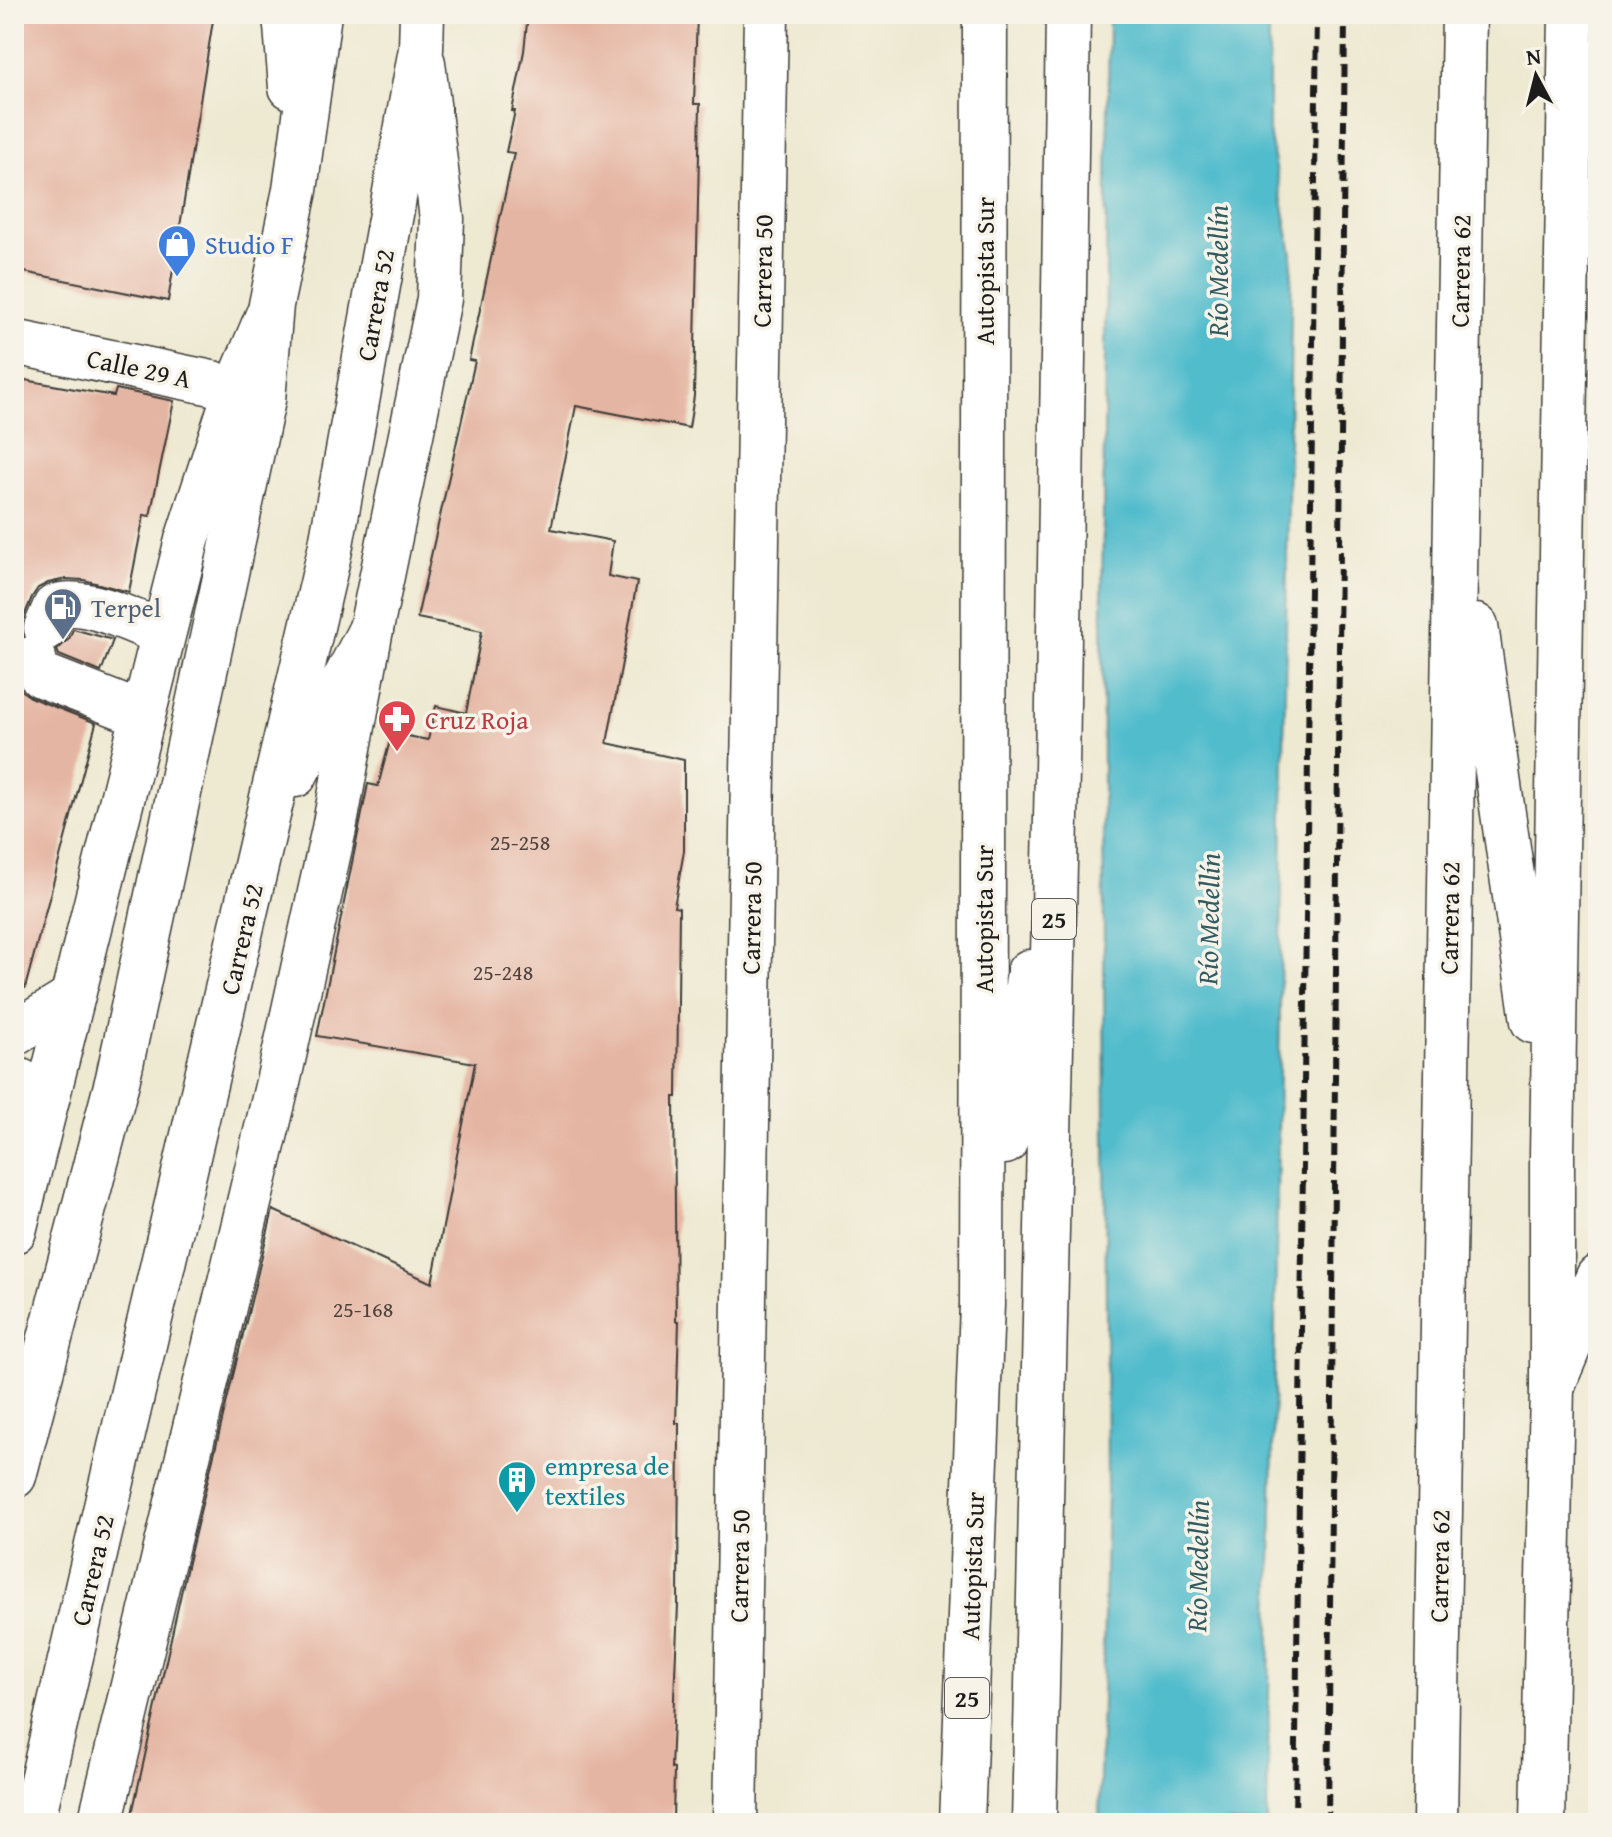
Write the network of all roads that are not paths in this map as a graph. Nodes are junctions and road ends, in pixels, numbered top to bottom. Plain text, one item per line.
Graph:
1 (285, 14) edge
2 (319, 14) edge
3 (766, 14) edge
4 (985, 14) edge
5 (1068, 14) edge
6 (1464, 14) edge
7 (1571, 14) edge
8 (425, 26) edge
9 (295, 190) junction
10 (14, 342) edge
11 (249, 396) junction
12 (1456, 492) junction
13 (371, 629) junction
14 (163, 634) junction
15 (143, 715) junction
16 (1057, 772) junction
17 (267, 831) junction
18 (71, 999) junction
19 (14, 1034) edge
20 (14, 1078) edge
21 (1552, 1154) junction
22 (30, 1168) junction
23 (14, 1231) edge
24 (1598, 1277) edge
25 (982, 1304) junction
26 (1552, 1387) junction
27 (14, 1476) edge
28 (32, 1823) edge
29 (100, 1823) edge
30 (735, 1823) edge
31 (962, 1823) edge
32 (1034, 1823) edge
33 (1435, 1823) edge
34 (1543, 1823) edge

1 - 9 main road
2 - 9 main road
3 - 30 main road, Carrera 50
4 - 25 main road, Autopista Sur / 25
5 - 16 main road, 25
6 - 12 main road, Carrera 62
7 - 21 main road
8 - 13 main road, Carrera 52
8 - 17 main road, Carrera 52
9 - 11 main road
10 - 11 main road, Calle 29 A
11 - 14 main road
11 - 27 main road
12 - 21 main road
12 - 33 main road, Carrera 62
13 - 17 main road
13 - 29 main road, Carrera 52
14 - 15 main road
14 - 15 main road
15 - 18 main road
16 - 25 main road
16 - 32 main road, 25
17 - 28 main road, Carrera 52
18 - 19 main road
18 - 22 main road
20 - 22 main road
21 - 26 main road
22 - 23 main road
24 - 26 main road
25 - 31 main road, Autopista Sur / 25
26 - 34 main road

